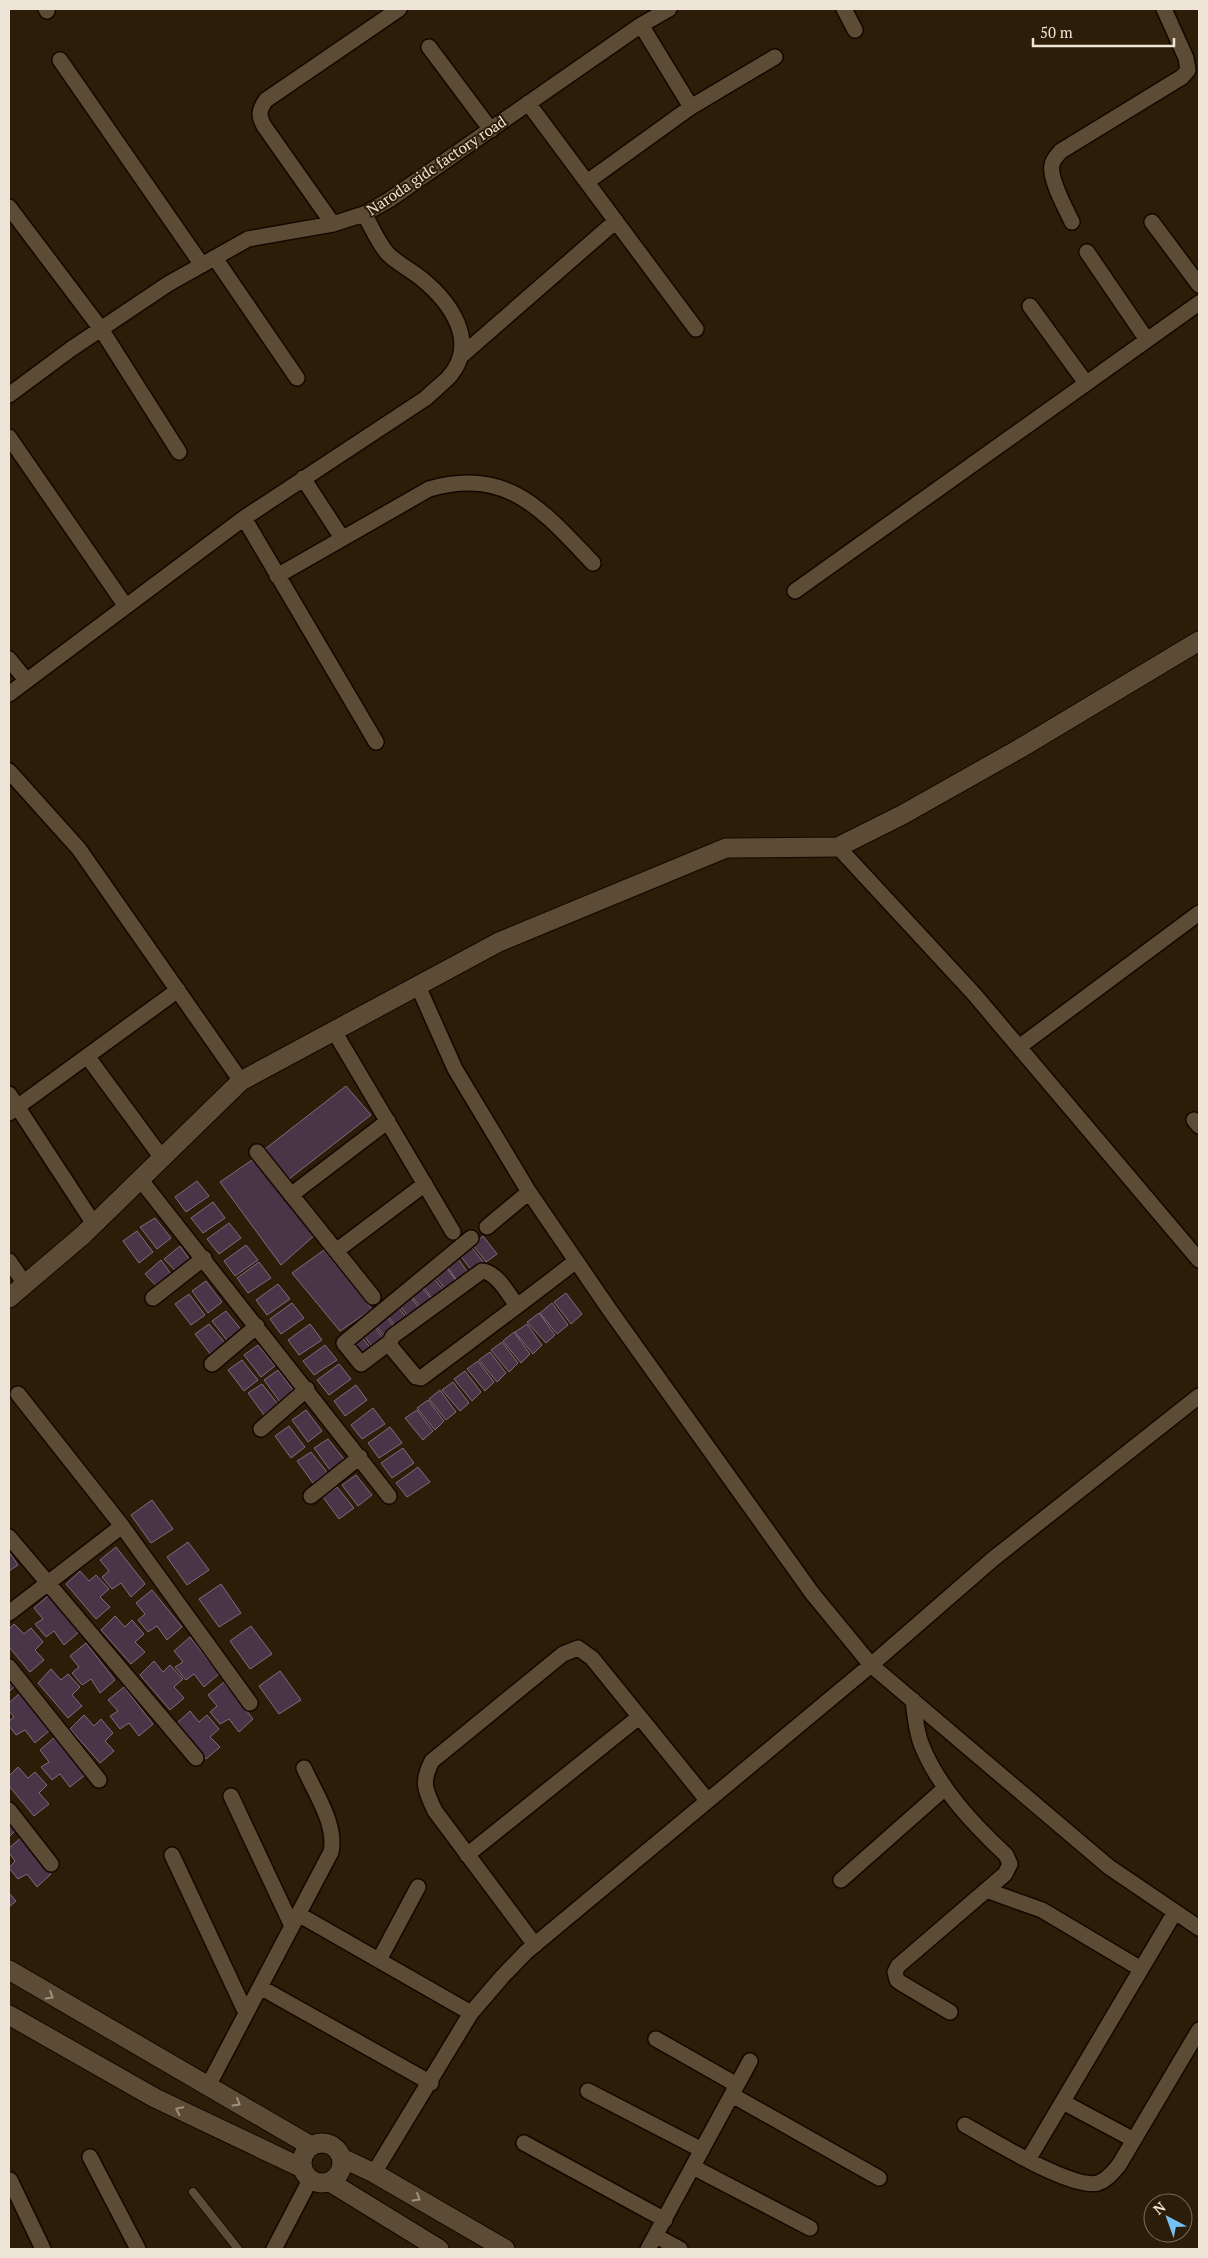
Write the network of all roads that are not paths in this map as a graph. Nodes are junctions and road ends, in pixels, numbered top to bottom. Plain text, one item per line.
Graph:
1 (399, 9) edge
2 (669, 9) edge
3 (844, 9) edge
4 (1164, 9) edge
5 (641, 25) junction
6 (855, 30) dead end
7 (429, 47) dead end
8 (775, 57) dead end
9 (60, 60) dead end
10 (528, 103) junction
11 (691, 107) junction
12 (491, 130) junction
13 (587, 182) junction
14 (9, 208) edge
15 (364, 214) junction
16 (616, 220) junction
17 (1072, 222) dead end
18 (1152, 222) dead end
19 (333, 224) junction
20 (1087, 252) dead end
21 (209, 262) junction
22 (1199, 284) edge
23 (1199, 302) edge
24 (1030, 306) dead end
25 (696, 328) dead end
26 (101, 329) junction
27 (1147, 340) junction
28 (461, 356) junction
29 (297, 378) dead end
30 (1086, 383) junction
31 (9, 395) edge
32 (9, 437) edge
33 (179, 452) dead end
34 (303, 478) junction
35 (244, 518) junction
36 (342, 538) junction
37 (593, 563) dead end
38 (278, 576) junction
39 (795, 591) dead end
40 (125, 605) junction
41 (1199, 641) edge
42 (9, 659) edge
43 (26, 680) junction
44 (9, 694) edge
45 (376, 742) dead end
46 (9, 771) edge
47 (838, 847) junction
48 (1199, 913) edge
49 (418, 986) junction
50 (178, 990) junction
51 (334, 1031) junction
52 (1019, 1047) junction
53 (87, 1056) junction
54 (241, 1081) junction
55 (9, 1094) edge
56 (13, 1111) edge
57 (388, 1121) junction
58 (257, 1152) dead end
59 (162, 1158) junction
60 (140, 1179) junction
61 (425, 1184) junction
62 (529, 1192) junction
63 (291, 1195) junction
64 (94, 1224) junction
65 (487, 1227) dead end
66 (454, 1232) dead end
67 (470, 1238) dead end
68 (336, 1251) junction
69 (204, 1258) junction
70 (1199, 1260) edge
71 (9, 1261) edge
72 (576, 1261) junction
73 (25, 1284) junction
74 (9, 1298) edge
75 (153, 1298) dead end
76 (373, 1298) dead end
77 (517, 1306) junction
78 (257, 1326) junction
79 (390, 1342) junction
80 (212, 1364) dead end
81 (307, 1389) junction
82 (18, 1394) dead end
83 (1199, 1396) edge
84 (261, 1429) dead end
85 (360, 1457) junction
86 (311, 1496) dead end
87 (389, 1496) dead end
88 (122, 1526) junction
89 (9, 1537) edge
90 (47, 1583) junction
91 (9, 1613) edge
92 (871, 1665) junction
93 (9, 1667) edge
94 (913, 1700) junction
95 (250, 1703) dead end
96 (640, 1717) junction
97 (196, 1758) dead end
98 (304, 1768) dead end
99 (99, 1780) dead end
100 (944, 1788) junction
101 (231, 1796) dead end
102 (707, 1800) junction
103 (9, 1810) edge
104 (172, 1854) dead end
105 (467, 1855) junction
106 (51, 1864) dead end
107 (841, 1880) dead end
108 (418, 1887) dead end
109 (986, 1890) junction
110 (1175, 1912) junction
111 (295, 1920) junction
112 (1199, 1928) edge
113 (535, 1945) junction
114 (379, 1960) junction
115 (1141, 1969) junction
116 (9, 1970) edge
117 (260, 1987) junction
118 (950, 2012) dead end
119 (246, 2013) junction
120 (472, 2013) junction
121 (12, 2021) edge
122 (1199, 2030) edge
123 (656, 2039) dead end
124 (750, 2062) dead end
125 (431, 2083) junction
126 (208, 2086) junction
127 (734, 2090) junction
128 (588, 2091) dead end
129 (1063, 2102) junction
130 (965, 2125) dead end
131 (1134, 2140) junction
132 (524, 2143) dead end
133 (311, 2146) junction
134 (702, 2150) junction
135 (90, 2157) dead end
136 (342, 2158) junction
137 (1028, 2160) junction
138 (693, 2167) junction
139 (374, 2173) junction
140 (306, 2174) junction
141 (879, 2178) dead end
142 (10, 2180) dead end
143 (330, 2182) junction
144 (194, 2192) dead end
145 (664, 2220) junction
146 (810, 2228) dead end
147 (652, 2243) edge
148 (43, 2249) edge
149 (138, 2249) edge
150 (238, 2249) edge
151 (274, 2249) edge
152 (439, 2249) edge
153 (505, 2249) edge
154 (680, 2249) edge

1 - 19 street
2 - 5 street, Naroda gidc factory road
3 - 6 street
4 - 17 street
5 - 10 street, Naroda gidc factory road
5 - 11 street
7 - 12 street
8 - 11 street
9 - 21 street
10 - 12 street, Naroda gidc factory road
10 - 13 street
11 - 13 street
12 - 15 street, Naroda gidc factory road
13 - 16 street
14 - 26 street
15 - 19 street, Naroda gidc factory road
15 - 28 street
16 - 25 street
16 - 28 street
18 - 22 street
19 - 21 street, Naroda gidc factory road
20 - 27 street
21 - 26 street, Naroda gidc factory road
21 - 29 street
23 - 27 street
24 - 30 street
26 - 31 street, Naroda gidc factory road
26 - 33 street
27 - 30 street
28 - 34 street
30 - 39 street
32 - 40 street
34 - 35 street
34 - 36 street
35 - 38 street
35 - 40 street
36 - 37 street
36 - 38 street
38 - 45 street
40 - 43 street
41 - 47 street
42 - 43 street
43 - 44 street
46 - 50 street
47 - 49 street
47 - 52 street
48 - 52 street
49 - 51 street
49 - 62 street
50 - 53 street
50 - 54 street
51 - 54 street
51 - 57 street
52 - 70 street
53 - 56 street
53 - 59 street
54 - 59 street
55 - 56 street
56 - 64 street
57 - 61 street
57 - 63 street
58 - 63 street
59 - 60 street
60 - 64 street
60 - 69 street
61 - 66 street
61 - 68 street
62 - 65 street
62 - 72 street
63 - 68 street
64 - 73 street
67 - 79 street
68 - 76 street
69 - 75 street
69 - 78 street
71 - 73 street
72 - 77 street
72 - 92 street
73 - 74 street
77 - 79 street
77 - 79 street
78 - 80 street
78 - 81 street
81 - 84 street
81 - 85 street
82 - 88 street
83 - 92 street
85 - 86 street
85 - 87 street
88 - 90 street
88 - 95 street
89 - 90 street
90 - 91 street
90 - 97 street
92 - 94 street
92 - 102 street
93 - 99 street
94 - 100 street
94 - 110 street
96 - 102 street
96 - 105 street
96 - 105 street
98 - 111 street
100 - 107 street
100 - 109 street
101 - 111 street
102 - 113 street
103 - 106 street
104 - 119 street
105 - 113 street
108 - 114 street
109 - 115 street
109 - 118 street
110 - 112 street
110 - 115 street
111 - 114 street
111 - 117 street
113 - 120 street
114 - 120 street
115 - 129 street
116 -> 126 street
117 - 119 street
117 - 125 street
119 - 126 street
120 - 125 street
140 -> 121 street
122 - 131 street
123 - 127 street
124 - 127 street
125 - 139 street
126 -> 133 street
127 - 134 street
127 - 141 street
128 - 134 street
129 - 131 street
129 - 137 street
130 - 137 street
131 - 137 street
132 - 145 street
133 - 136 street
133 - 140 street
134 - 138 street
135 - 149 street
136 - 139 street
136 - 143 street
138 - 145 street
138 - 146 street
139 -> 153 street
140 - 143 street
140 - 151 street
142 - 148 street
143 - 152 street
144 - 150 lane
145 - 147 street
147 - 154 street

